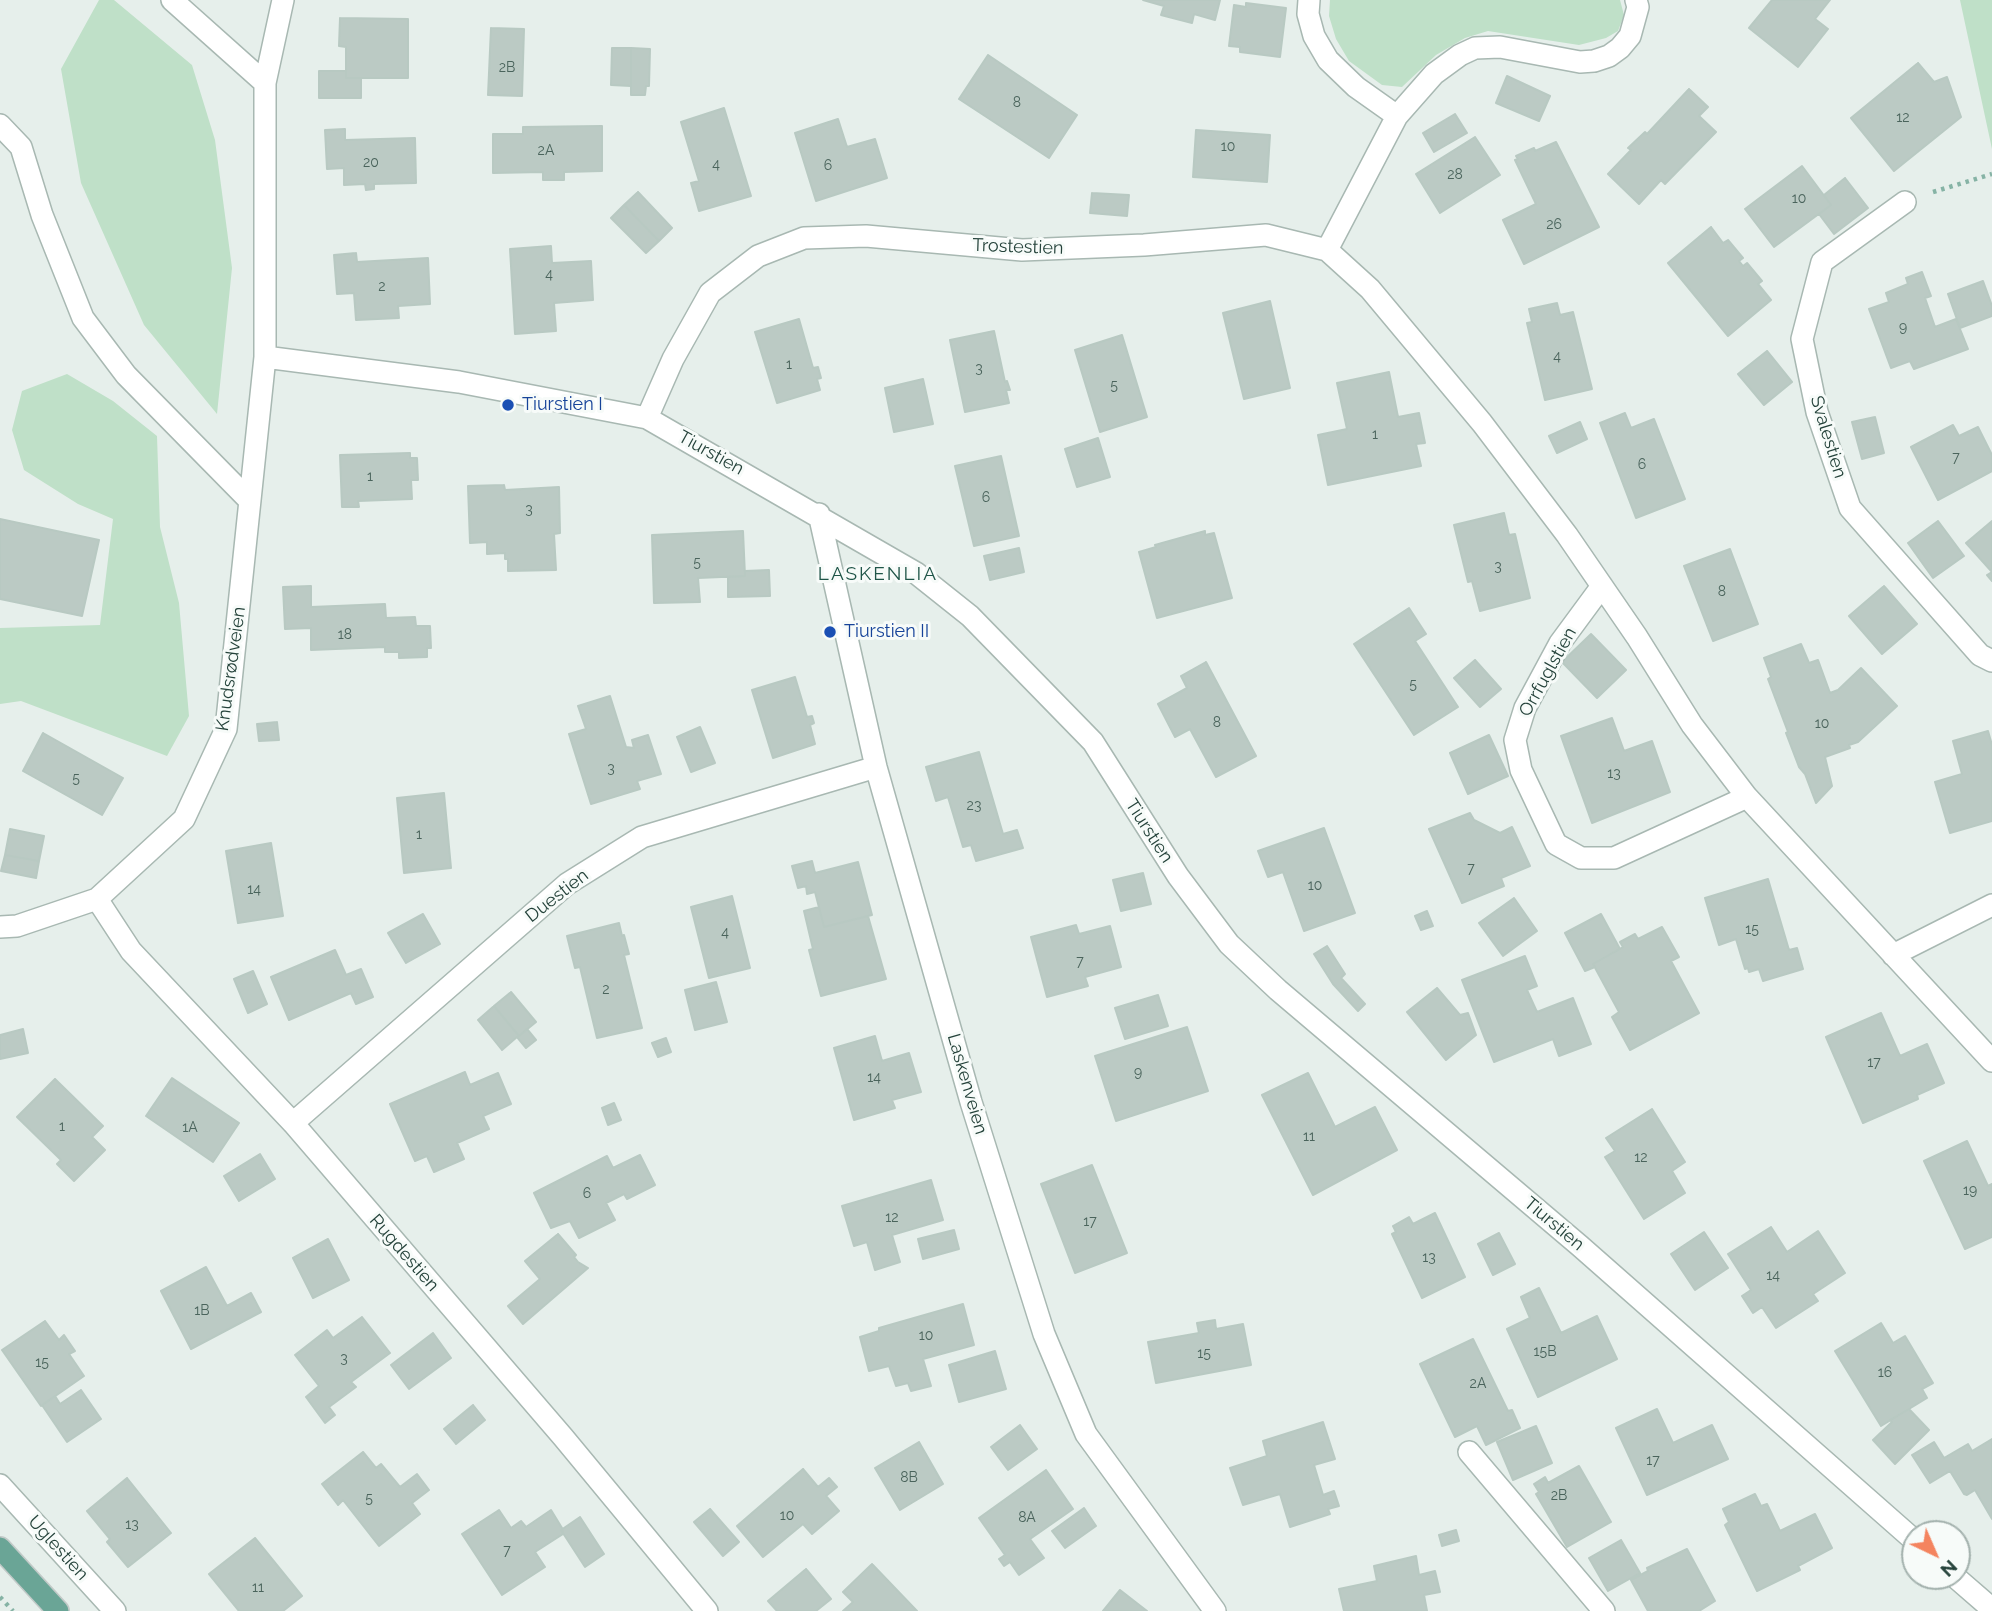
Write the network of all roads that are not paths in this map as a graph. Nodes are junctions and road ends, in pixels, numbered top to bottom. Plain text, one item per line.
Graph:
1 (172, 0) edge
2 (283, 0) edge
3 (1310, 0) edge
4 (1636, 0) edge
5 (265, 83) junction
6 (1397, 116) junction
7 (0, 125) edge
8 (1905, 202) road end
9 (1327, 250) junction
10 (265, 357) junction
11 (648, 418) junction
12 (250, 501) junction
13 (818, 514) junction
14 (1602, 586) junction
15 (1992, 661) edge
16 (876, 767) junction
17 (1747, 797) junction
18 (97, 899) junction
19 (1992, 905) edge
20 (0, 927) edge
21 (1893, 955) junction
22 (1992, 1061) edge
23 (293, 1123) junction
24 (1469, 1452) dead end
25 (0, 1485) edge
26 (1901, 1529) edge
27 (0, 1548) edge
28 (1970, 1590) edge
29 (1992, 1609) edge
30 (58, 1611) edge
31 (115, 1611) edge
32 (707, 1611) edge
33 (1215, 1611) edge
34 (1604, 1611) edge

1 - 5 street
2 - 5 street, Knudsrødveien
3 - 6 street
4 - 6 street
5 - 10 street, Knudsrødveien
6 - 9 street
7 - 12 street
8 - 15 street, Svalestien
9 - 11 street, Trostestien
9 - 14 street
10 - 11 street, Tiurstien
10 - 12 street, Knudsrødveien
11 - 13 street, Tiurstien
12 - 18 street, Knudsrødveien
13 - 16 street, Laskenveien
13 - 26 street, Tiurstien
14 - 17 street
14 - 17 street, Orrfuglstien
16 - 23 street, Duestien
16 - 33 street, Laskenveien
17 - 21 street
18 - 20 street, Knudsrødveien
18 - 23 street, Rugdestien
19 - 21 street
21 - 22 street
23 - 32 street, Rugdestien
24 - 34 street
25 - 31 street, Uglestien
27 - 30 main road
28 - 29 street

